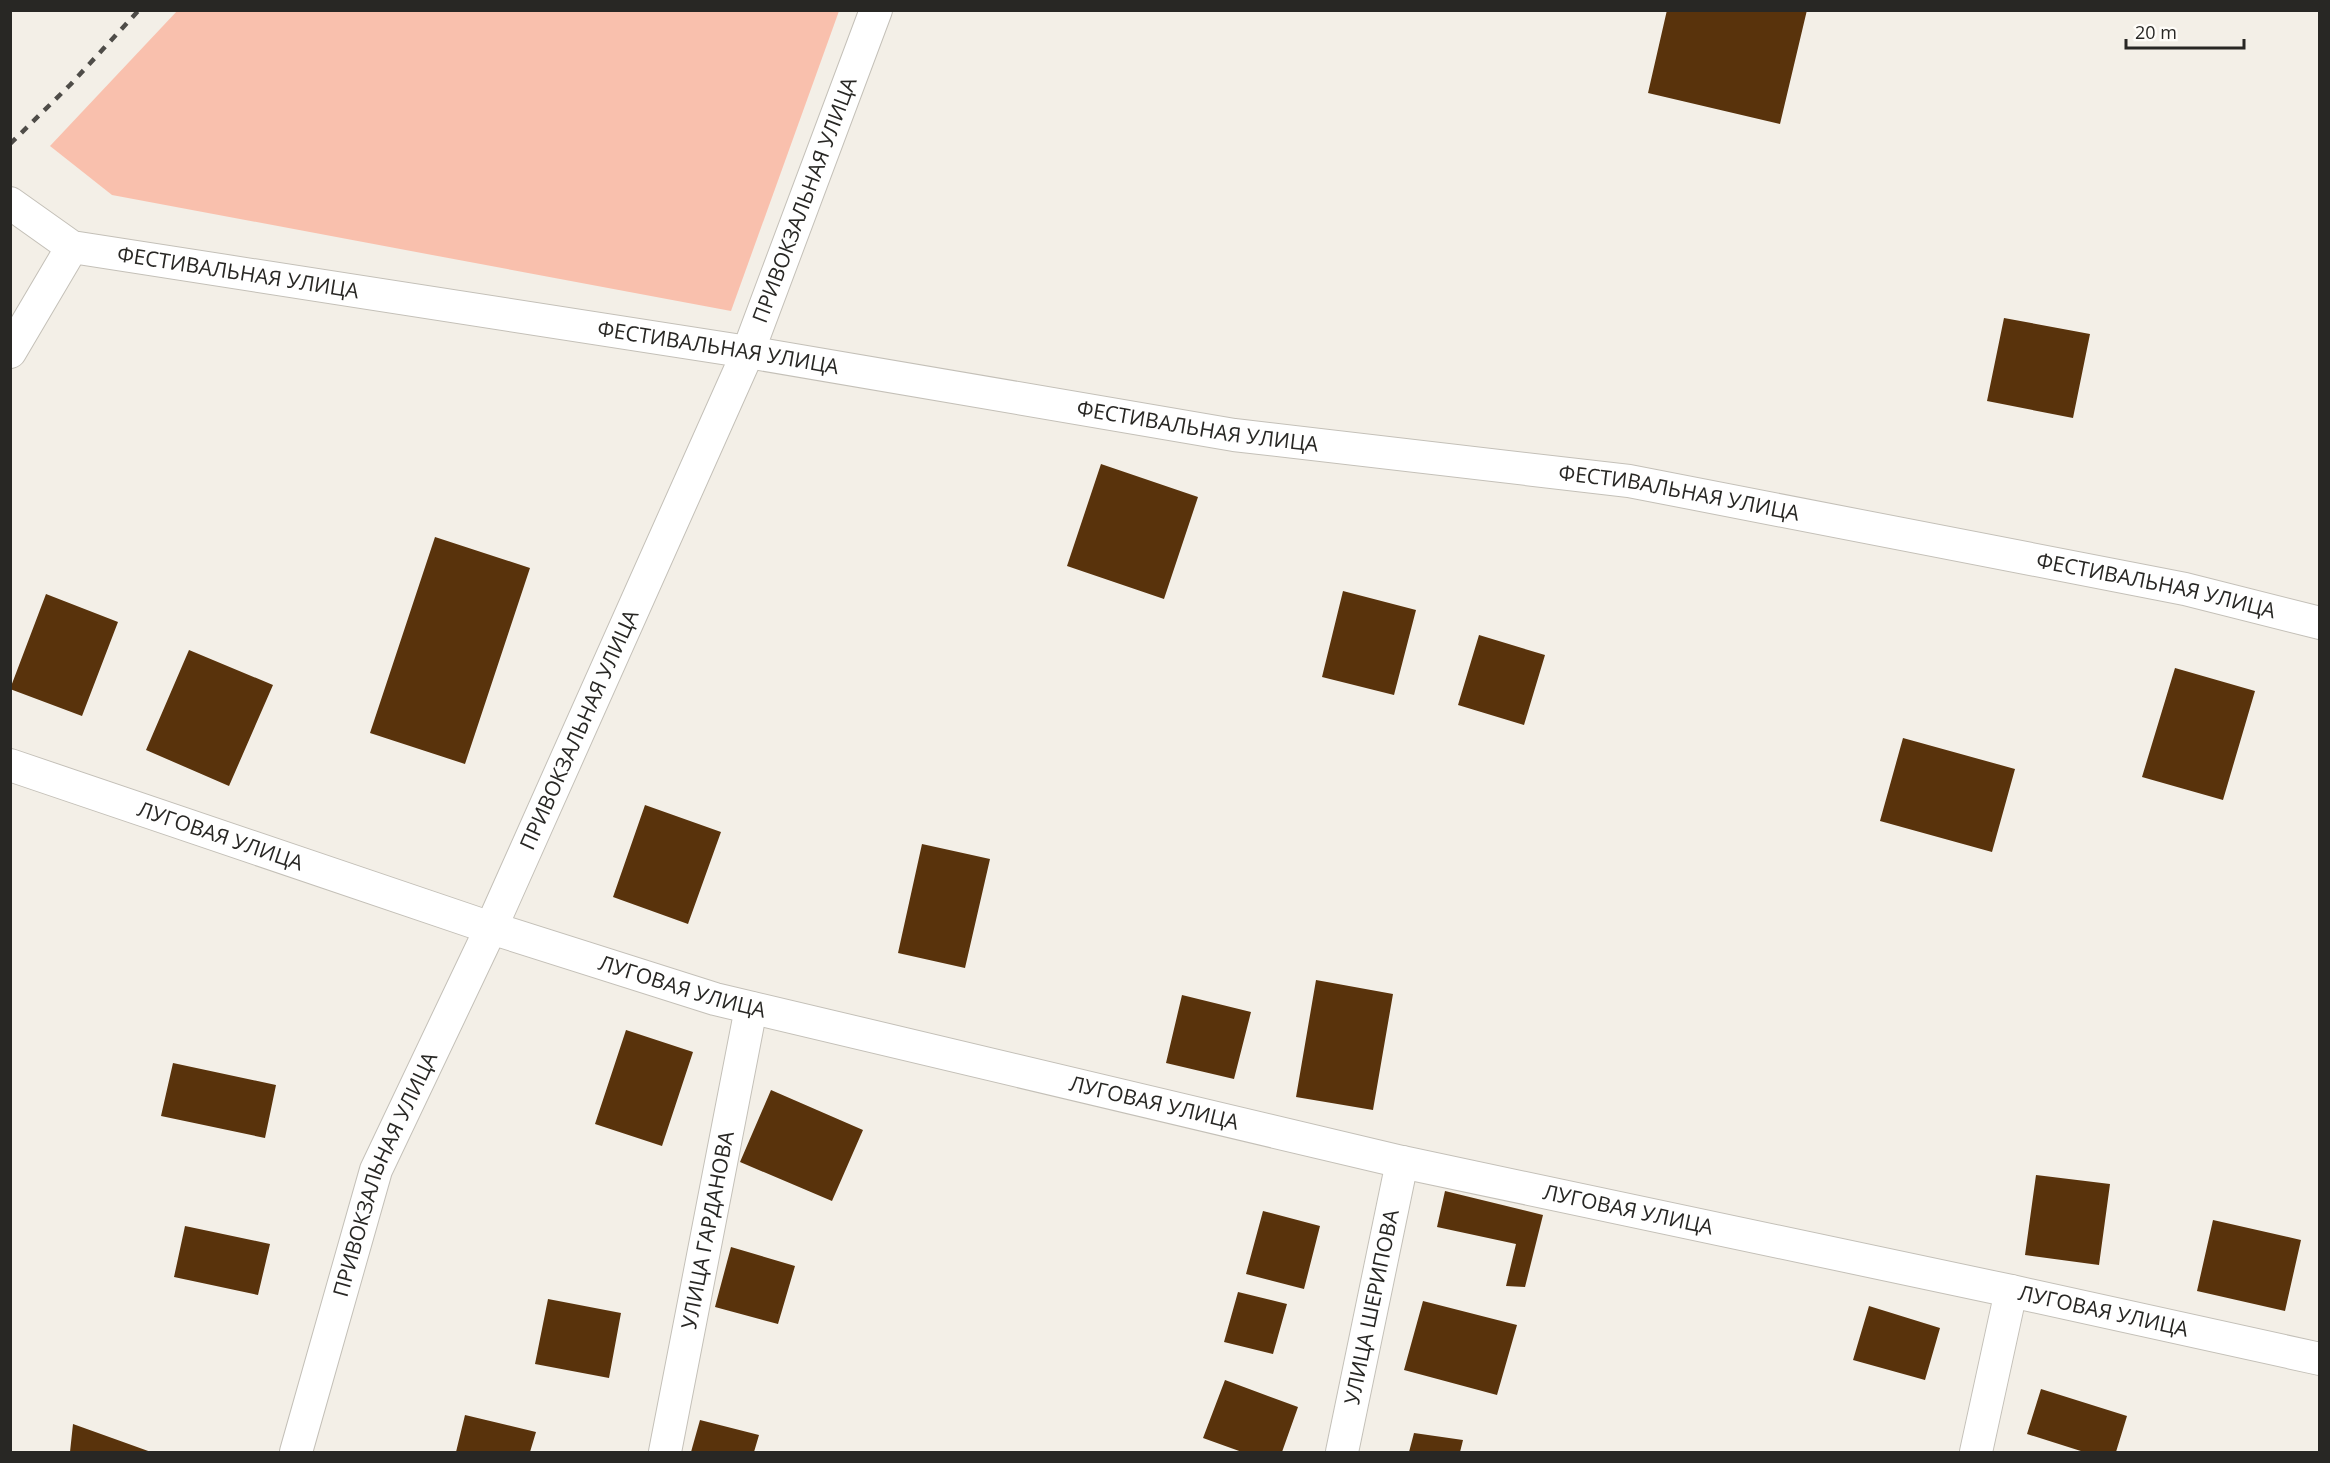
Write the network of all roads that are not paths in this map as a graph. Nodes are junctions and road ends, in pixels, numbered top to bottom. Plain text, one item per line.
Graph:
1 (876, 10) edge
2 (10, 203) edge
3 (72, 247) junction
4 (10, 352) edge
5 (748, 352) junction
6 (2319, 623) edge
7 (10, 765) edge
8 (490, 927) junction
9 (751, 1008) junction
10 (1402, 1162) junction
11 (2011, 1291) junction
12 (2319, 1359) edge
13 (296, 1452) edge
14 (665, 1452) edge
15 (1342, 1452) edge
16 (1976, 1452) edge

1 - 5 street, ПРИВОКЗАЛЬНАЯ УЛИЦА
2 - 3 street
3 - 4 street
3 - 5 street, ФЕСТИВАЛЬНАЯ УЛИЦА
5 - 6 street, ФЕСТИВАЛЬНАЯ УЛИЦА
5 - 8 street, ПРИВОКЗАЛЬНАЯ УЛИЦА
7 - 8 street, ЛУГОВАЯ УЛИЦА
8 - 9 street, ЛУГОВАЯ УЛИЦА
8 - 13 street, ПРИВОКЗАЛЬНАЯ УЛИЦА
9 - 10 street, ЛУГОВАЯ УЛИЦА
9 - 14 street, УЛИЦА ГАРДАНОВА
10 - 11 street, ЛУГОВАЯ УЛИЦА
10 - 15 street, УЛИЦА ШЕРИПОВА
11 - 12 street, ЛУГОВАЯ УЛИЦА
11 - 16 street

